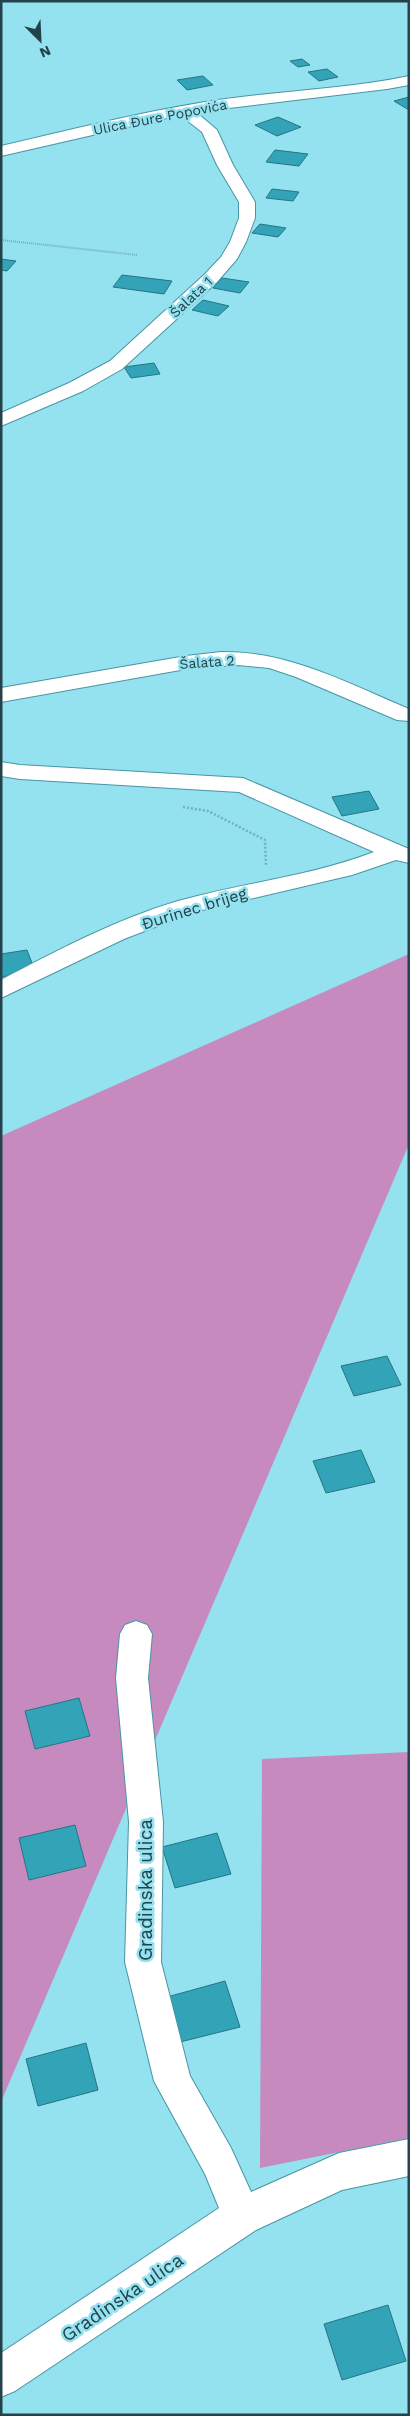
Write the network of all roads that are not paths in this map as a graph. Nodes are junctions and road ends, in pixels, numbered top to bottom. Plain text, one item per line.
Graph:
1 (409, 80) edge
2 (183, 110) junction
3 (1, 151) edge
4 (1, 420) edge
5 (1, 695) edge
6 (405, 716) dead end
7 (1, 769) edge
8 (402, 854) edge
9 (1, 990) edge
10 (136, 1634) dead end
11 (409, 2157) edge
12 (242, 2216) junction
13 (1, 2377) edge

1 - 2 street, Ulica Đure Popovića
2 - 3 street, Ulica Đure Popovića
2 - 4 street, Šalata 1
5 - 6 street, Šalata 2
7 - 8 street, Đurinec brijeg
8 - 9 street, Đurinec brijeg
10 - 12 street, Gradinska ulica
11 - 12 street, Gradinska ulica
12 - 13 street, Gradinska ulica

